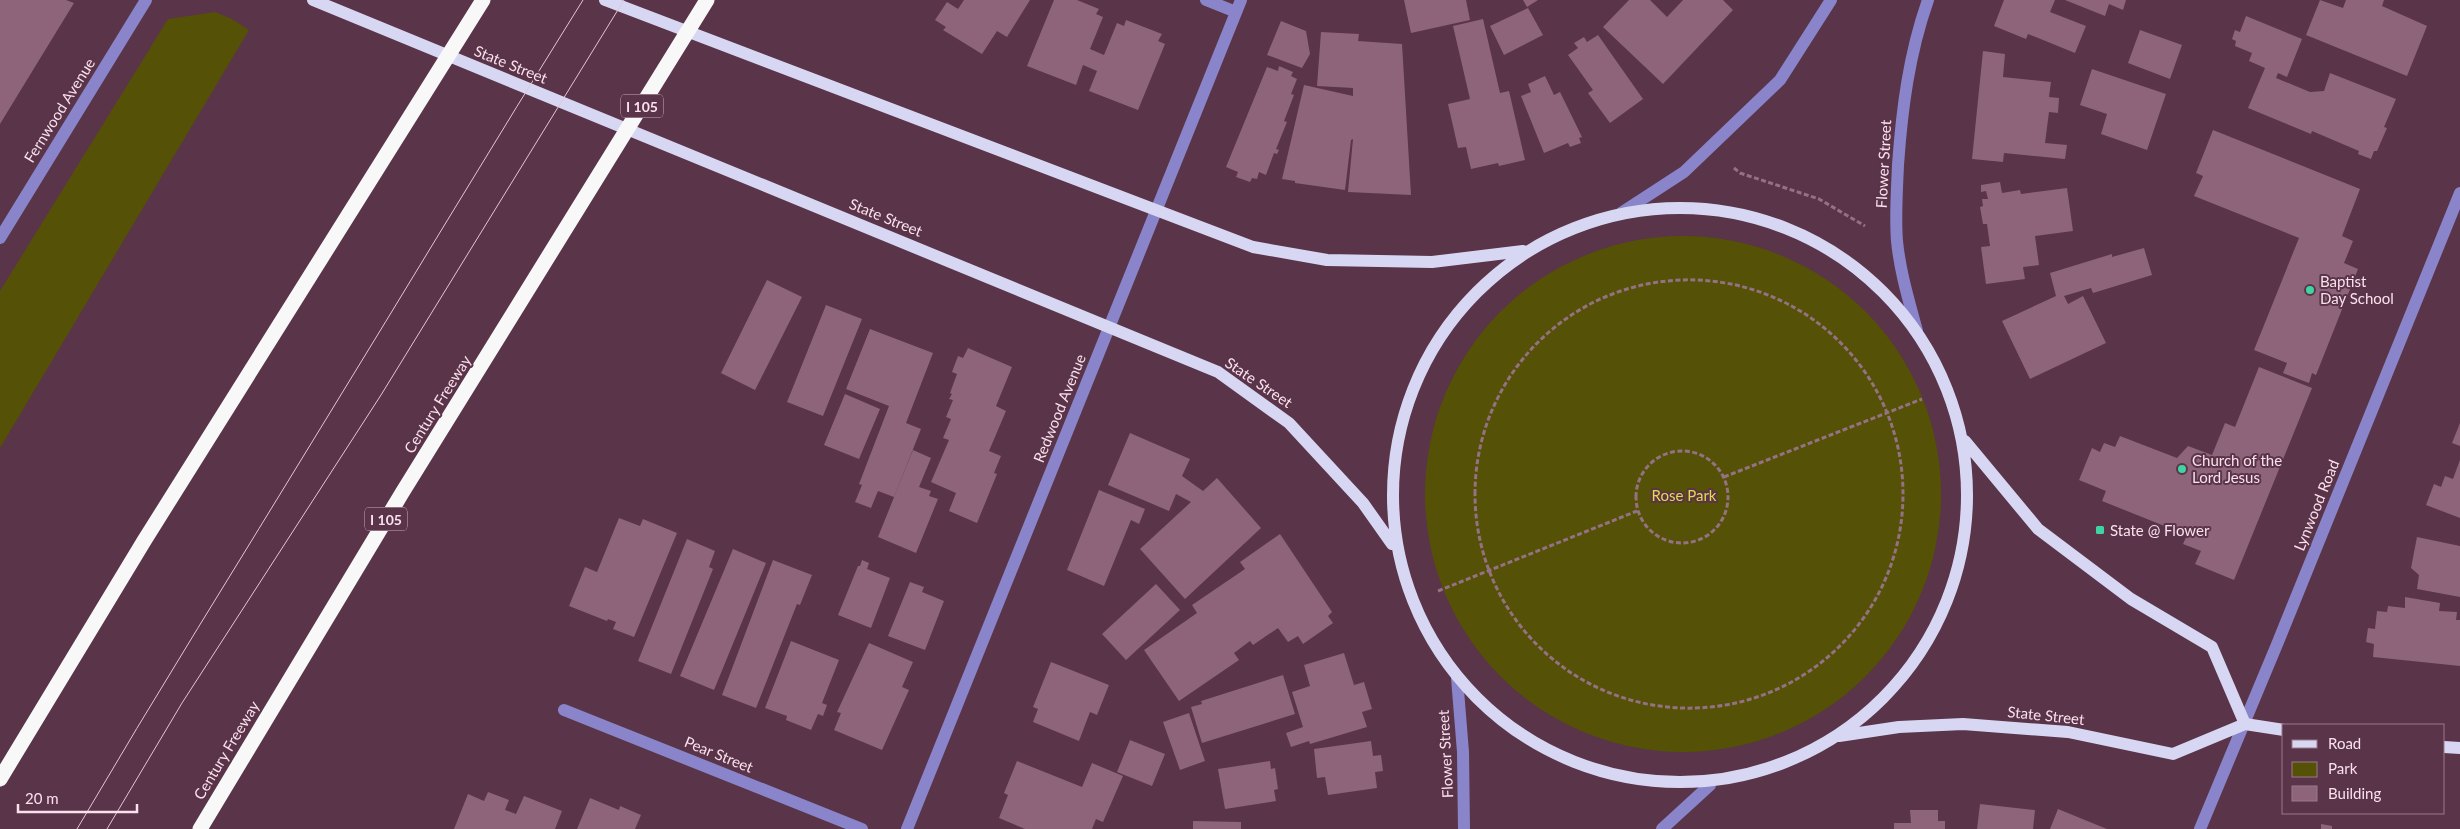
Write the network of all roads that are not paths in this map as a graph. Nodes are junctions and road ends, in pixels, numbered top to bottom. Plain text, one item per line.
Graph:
1 (146, 0) edge
2 (313, 0) edge
3 (482, 0) edge
4 (605, 0) edge
5 (707, 0) edge
6 (1206, 0) edge
7 (1832, 0) edge
8 (1928, 0) edge
9 (1238, 6) edge
10 (2460, 193) edge
11 (1156, 211) junction
12 (1621, 213) junction
13 (0, 238) edge
14 (1522, 251) junction
15 (1110, 326) junction
16 (1918, 331) junction
17 (1965, 441) junction
18 (1392, 544) junction
19 (1457, 678) junction
20 (564, 710) dead end
21 (2245, 724) junction
22 (2282, 730) edge
23 (1837, 737) junction
24 (2445, 747) edge
25 (2460, 748) edge
26 (0, 779) edge
27 (1710, 785) junction
28 (200, 829) edge
29 (862, 829) edge
30 (907, 829) edge
31 (1464, 829) edge
32 (1662, 829) edge
33 (2200, 829) edge

1 - 13 street, Fernwood Avenue
2 - 15 main road, State Street
3 - 26 highway
4 - 11 main road
5 - 28 highway, Century Freeway / I 105
6 - 9 street
7 - 12 street
8 - 16 street, Flower Street
9 - 11 street, Redwood Avenue
10 - 21 street, Lynwood Road
11 - 14 main road
11 - 15 street, Redwood Avenue
12 - 14 main road
12 - 16 main road
14 - 18 main road
15 - 18 main road, State Street
15 - 30 street, Redwood Avenue
16 - 17 main road
17 - 21 main road
17 - 23 main road
18 - 19 main road
19 - 27 main road
19 - 31 street, Flower Street
20 - 29 street, Pear Street
21 - 22 main road
21 - 23 main road, State Street
21 - 33 street, Lynwood Road
23 - 27 main road
24 - 25 main road
27 - 32 street

